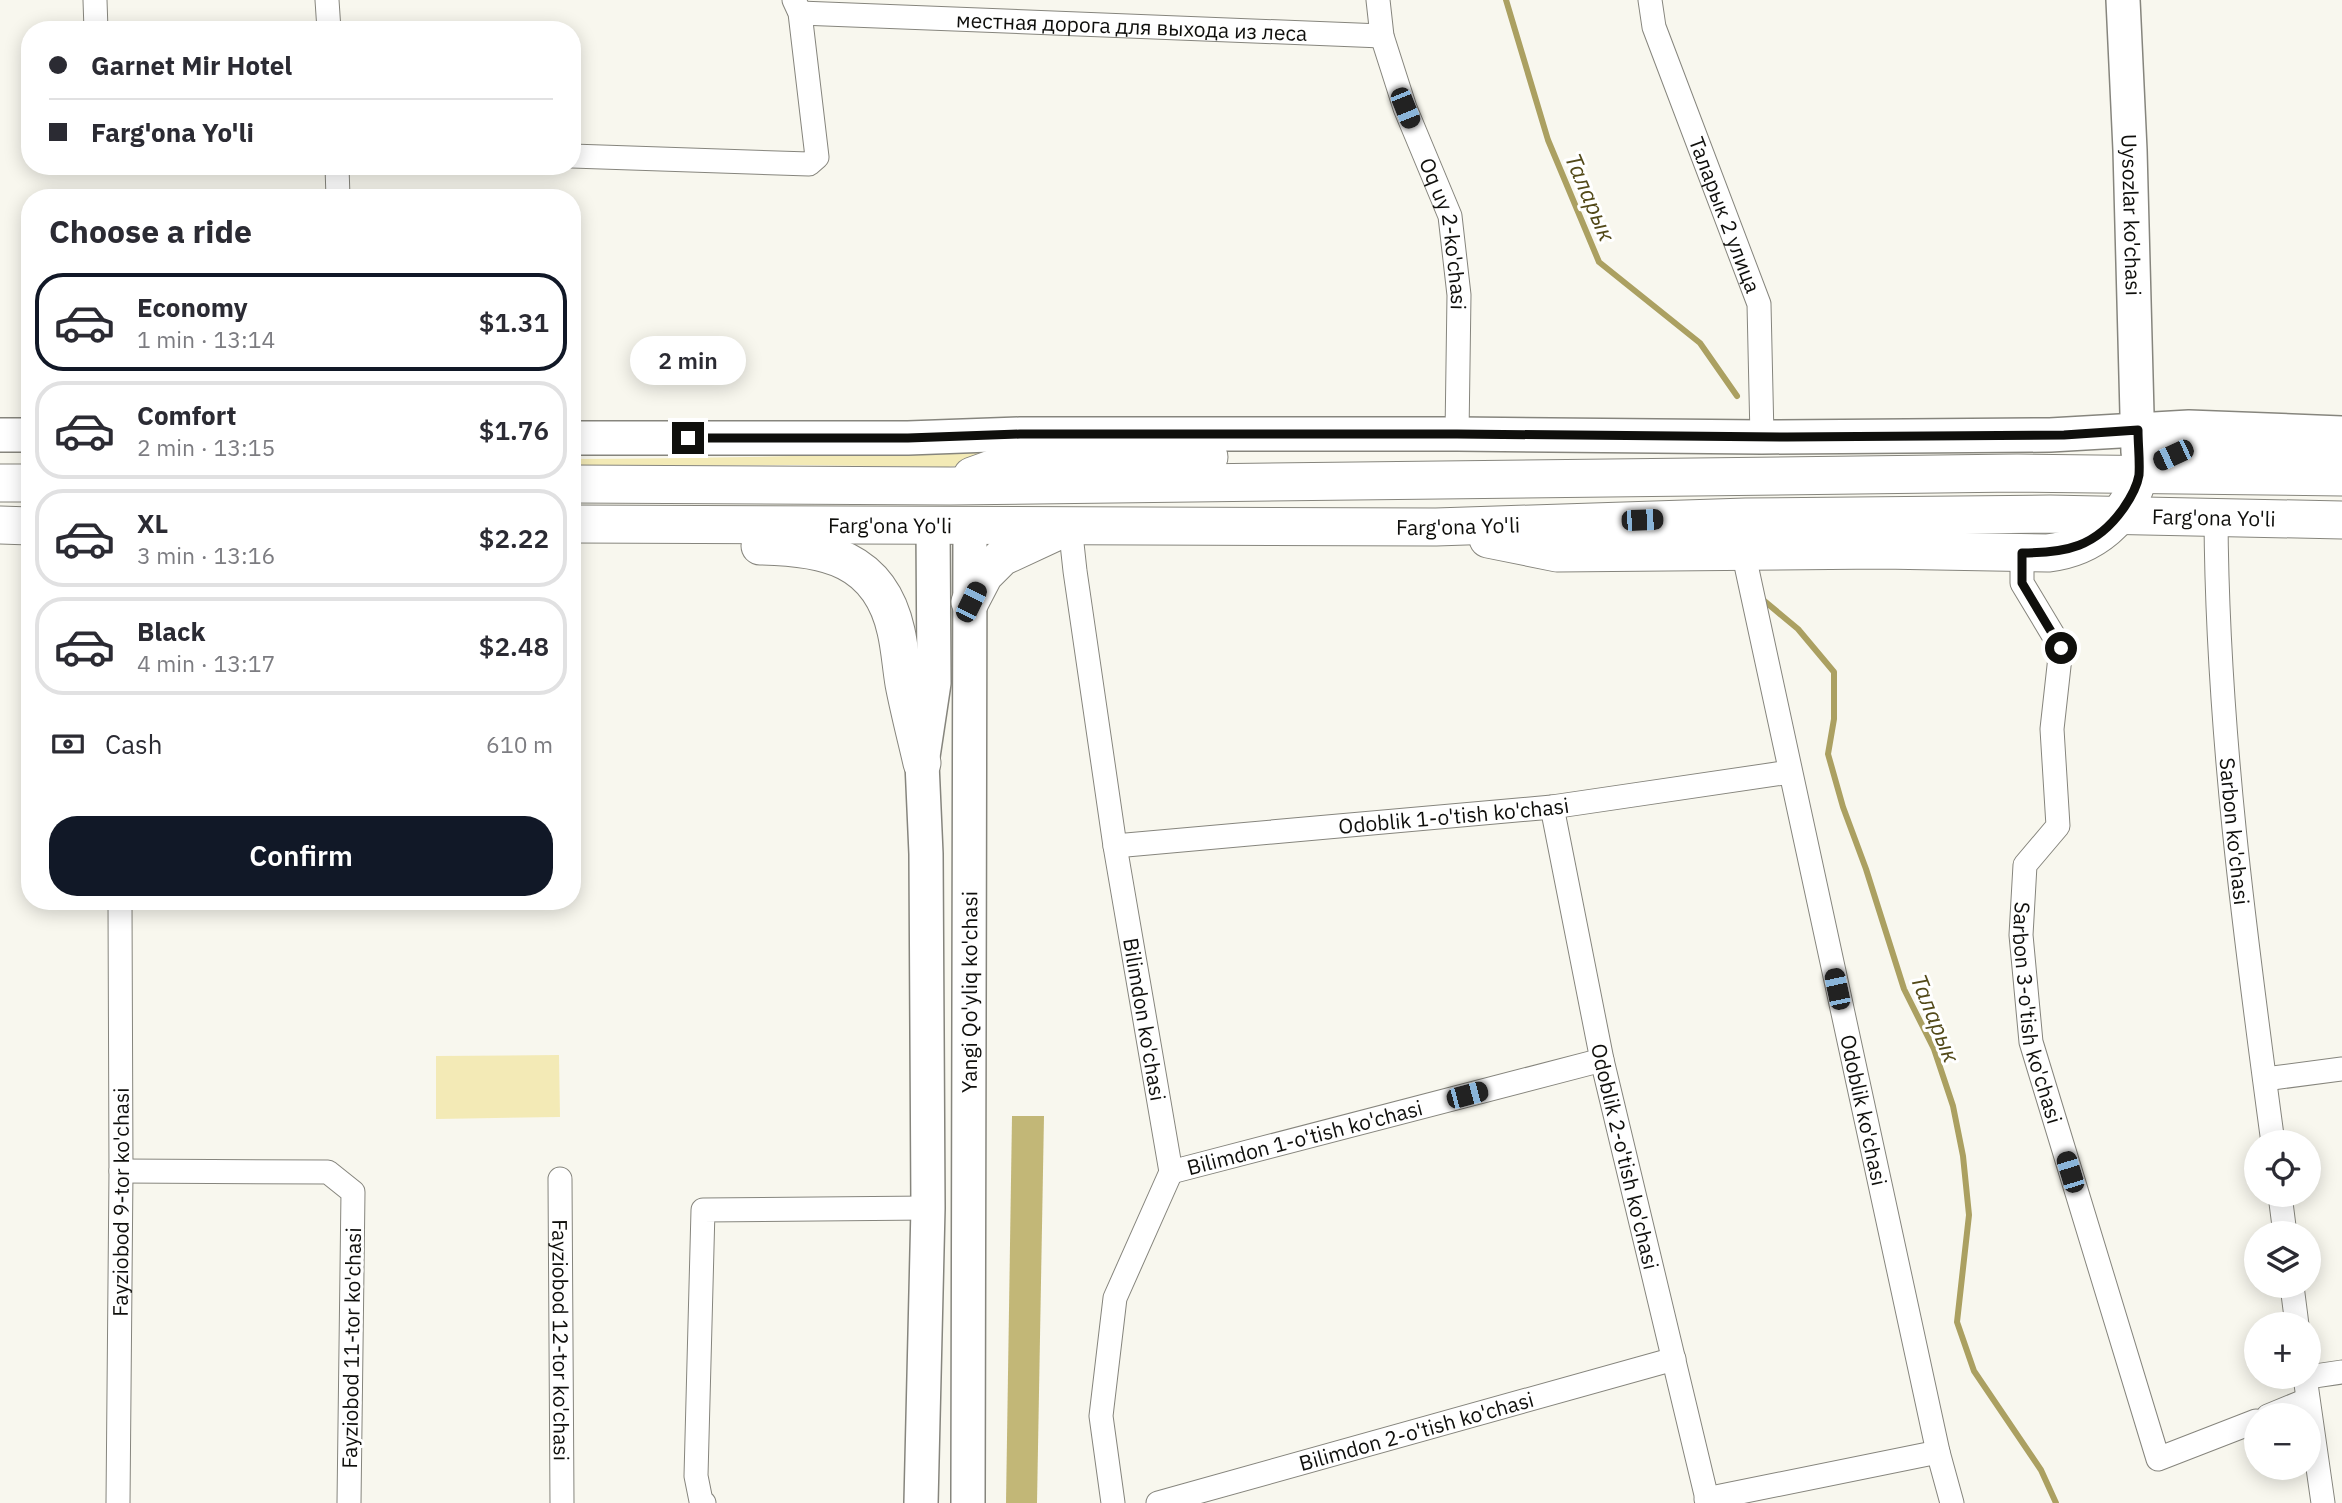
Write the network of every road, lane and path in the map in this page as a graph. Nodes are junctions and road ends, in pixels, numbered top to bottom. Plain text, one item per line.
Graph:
1 (95, 0) edge
2 (327, 0) edge
3 (1378, 0) edge
4 (1650, 0) edge
5 (2123, 0) edge
6 (797, 6) edge
7 (96, 21) edge
8 (328, 21) edge
9 (1382, 36) junction
10 (581, 156) edge
11 (2138, 430) junction
12 (2342, 433) edge
13 (1457, 434) junction
14 (0, 435) edge
15 (21, 435) edge
16 (1762, 437) junction
17 (581, 438) edge
18 (2342, 453) edge
19 (2139, 474) junction
20 (2342, 477) edge
21 (0, 483) edge
22 (21, 483) edge
23 (581, 484) edge
24 (950, 486) junction
25 (2118, 515) junction
26 (2180, 516) junction
27 (2216, 517) junction
28 (2342, 520) edge
29 (581, 524) edge
30 (628, 524) junction
31 (0, 525) edge
32 (933, 525) junction
33 (970, 525) junction
34 (21, 526) edge
35 (1070, 526) junction
36 (1436, 527) junction
37 (1743, 551) junction
38 (2022, 553) junction
39 (971, 602) junction
40 (922, 763) junction
41 (1790, 772) junction
42 (1552, 807) junction
43 (1115, 846) junction
44 (120, 910) edge
45 (1602, 1060) junction
46 (2342, 1069) edge
47 (2264, 1079) junction
48 (2271, 1130) edge
49 (121, 1171) junction
50 (1171, 1172) junction
51 (560, 1178) dead end
52 (928, 1208) junction
53 (1674, 1359) junction
54 (2342, 1372) edge
55 (2321, 1375) edge
56 (2307, 1389) edge
57 (2307, 1400) junction
58 (2300, 1403) edge
59 (2244, 1425) edge
60 (1938, 1452) junction
61 (1707, 1501) edge
62 (118, 1503) edge
63 (349, 1503) edge
64 (562, 1503) edge
65 (704, 1503) edge
66 (921, 1503) edge
67 (968, 1503) edge
68 (1112, 1503) edge
69 (1158, 1503) edge
70 (1952, 1503) edge
71 (2323, 1503) edge

1 - 7 street
2 - 8 street
3 - 9 street, Oq uy 2-ko'chasi
4 - 16 street, Таларык 2 улица
5 - 11 main road, Uysozlar ko'chasi
6 - 9 street, местная дорога для выхода из леса
6 - 10 street
9 - 13 street, Oq uy 2-ko'chasi
11 - 12 main road
11 - 16 main road
11 - 19 main road, Uysozlar ko'chasi
13 - 16 main road
13 - 17 main road
14 - 15 main road
18 - 19 main road
19 - 20 main road, Farg'ona Yo'li
19 - 24 main road, Farg'ona Yo'li
19 - 25 main road
19 - 26 main road
21 - 22 main road
23 - 24 main road, Farg'ona Yo'li
24 - 32 main road
24 - 33 main road, Yangi Qo'yliq ko'chasi
25 - 26 main road, Farg'ona Yo'li
25 - 36 main road, Farg'ona Yo'li
25 - 38 main road
26 - 27 main road, Farg'ona Yo'li
27 - 28 main road, Farg'ona Yo'li
27 - 47 street, Sarbon ko'chasi
29 - 30 main road, Farg'ona Yo'li
30 - 32 main road, Farg'ona Yo'li
30 - 40 main road
31 - 34 main road
32 - 33 main road, Farg'ona Yo'li
32 - 40 main road, Yangi Qo'yliq ko'chasi
33 - 35 main road, Farg'ona Yo'li
33 - 39 main road, Yangi Qo'yliq ko'chasi
35 - 36 main road, Farg'ona Yo'li
35 - 39 main road
35 - 43 street, Bilimdon ko'chasi
36 - 37 main road
37 - 38 main road
37 - 41 street, Odoblik ko'chasi
38 - 59 street, Sarbon 3-o'tish ko'chasi
39 - 67 main road, Yangi Qo'yliq ko'chasi
40 - 52 main road, Yangi Qo'yliq ko'chasi
41 - 42 street, Odoblik 1-o'tish ko'chasi
41 - 60 street, Odoblik ko'chasi
42 - 43 street, Odoblik 1-o'tish ko'chasi
42 - 45 street, Odoblik 2-o'tish ko'chasi
43 - 50 street, Bilimdon ko'chasi
44 - 49 street, Fayziobod 9-tor ko'chasi
45 - 50 street, Bilimdon 1-o'tish ko'chasi
45 - 53 street, Odoblik 2-o'tish ko'chasi
46 - 47 street
47 - 48 street, Sarbon ko'chasi
49 - 62 street, Fayziobod 9-tor ko'chasi
49 - 63 street, Fayziobod 11-tor ko'chasi
50 - 68 street
51 - 64 street, Fayziobod 12-tor ko'chasi
52 - 65 street
52 - 66 main road, Yangi Qo'yliq ko'chasi
53 - 61 street, Odoblik 2-o'tish ko'chasi
53 - 69 street, Bilimdon 2-o'tish ko'chasi
54 - 55 street
56 - 57 street
57 - 58 street
57 - 71 street
60 - 61 street
60 - 70 street, Odoblik ko'chasi

